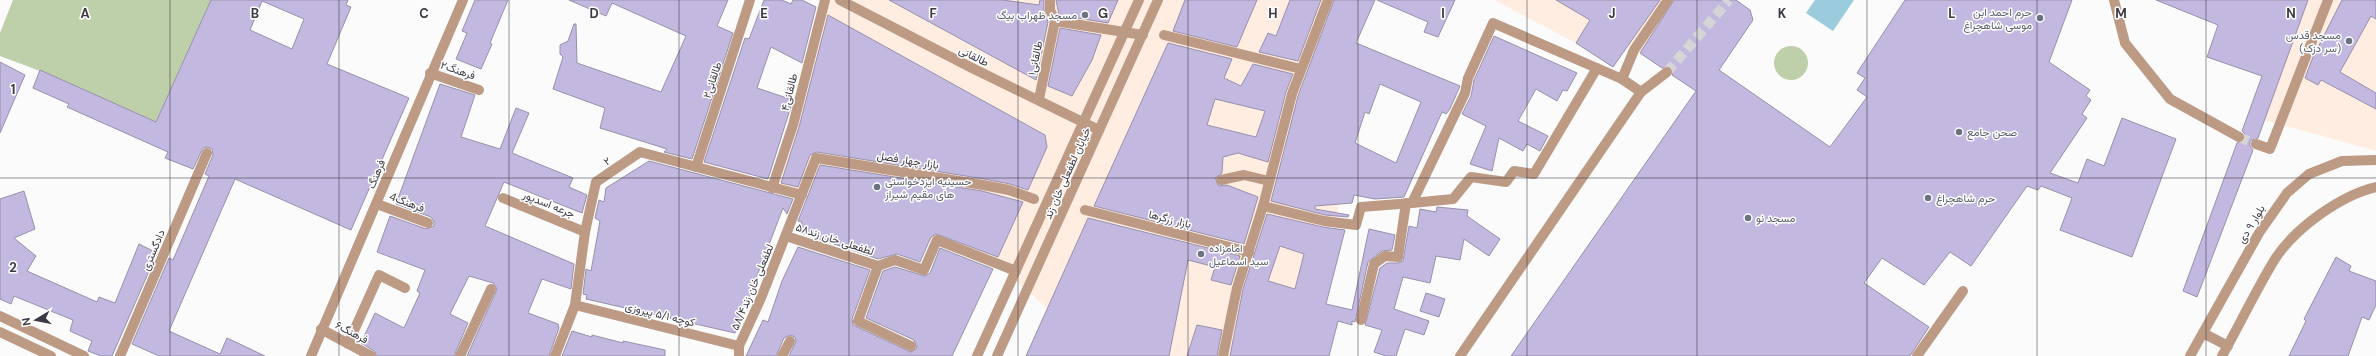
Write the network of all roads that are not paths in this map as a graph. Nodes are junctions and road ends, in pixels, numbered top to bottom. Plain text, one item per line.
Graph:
1 (463, 0) edge
2 (750, 0) edge
3 (825, 0) edge
4 (840, 0) edge
5 (1050, 0) edge
6 (1139, 0) edge
7 (1158, 0) edge
8 (1328, 0) edge
9 (1668, 0) edge
10 (2114, 0) edge
11 (2328, 0) edge
12 (1055, 21) junction
13 (1125, 33) junction
14 (1143, 35) junction
15 (1164, 35) dead end
16 (1597, 68) junction
17 (1301, 69) junction
18 (1667, 72) tunnel mouth
19 (430, 73) junction
20 (1622, 78) junction
21 (479, 90) dead end
22 (1641, 92) junction
23 (1039, 100) junction
24 (1083, 124) junction
25 (1099, 130) junction
26 (2239, 137) tunnel mouth
27 (2256, 144) tunnel mouth
28 (207, 153) dead end
29 (2376, 160) edge
30 (696, 167) junction
31 (1221, 180) dead end
32 (1269, 181) junction
33 (2376, 187) edge
34 (772, 188) junction
35 (802, 195) junction
36 (503, 198) dead end
37 (1034, 200) dead end
38 (1409, 203) junction
39 (377, 204) junction
40 (1263, 206) junction
41 (1085, 210) dead end
42 (428, 223) dead end
43 (585, 232) junction
44 (786, 236) junction
45 (1249, 252) junction
46 (878, 266) junction
47 (1016, 271) junction
48 (406, 288) dead end
49 (491, 289) dead end
50 (1964, 291) dead end
51 (575, 305) junction
52 (0, 316) edge
53 (1361, 320) dead end
54 (321, 329) junction
55 (0, 332) edge
56 (2203, 333) junction
57 (790, 341) dead end
58 (348, 344) junction
59 (911, 346) dead end
60 (2228, 346) junction
61 (739, 351) edge
62 (51, 356) edge
63 (84, 356) edge
64 (120, 356) edge
65 (311, 356) edge
66 (371, 356) edge
67 (460, 356) edge
68 (555, 356) edge
69 (782, 356) edge
70 (977, 356) edge
71 (997, 356) edge
72 (1223, 356) edge
73 (1460, 356) edge
74 (1917, 356) edge
75 (2190, 356) edge
76 (2222, 356) edge

1 - 19 street, فرهنگ
2 - 30 street, طالقانی۲
3 - 34 street, طالقانی۴
4 - 23 street, طالقانی
5 - 12 street
6 - 13 street
7 - 14 street, خیابان لطفعلی خان زند
8 - 17 street
9 - 20 street
10 - 26 street
11 - 27 street
12 - 13 street
12 - 23 street, طالقانی۱
13 - 14 street
13 - 24 street
14 - 25 street, خیابان لطفعلی خان زند
15 - 17 street
16 - 20 street
16 - 38 street
16 - 38 street
17 - 32 street
18 - 22 street
19 - 21 street, فرهنگ۲
19 - 39 street, فرهنگ
20 - 22 street
22 - 73 street
23 - 24 street, طالقانی
24 - 25 street, طالقانی
24 - 47 street
25 - 71 street, خیابان لطفعلی خان زند
28 - 64 street, دادگستری
29 - 56 street, بلوار ۹ دی
30 - 34 street, ۲
30 - 43 street, ۲
31 - 32 street
32 - 40 street
33 - 60 street
34 - 35 street, ۲
35 - 37 street, بازار چهار فصل
35 - 44 street, لطفعلی خان زند۵۸/۴
36 - 43 street, جرعه اسدپور
38 - 40 street
38 - 53 street
39 - 42 street, فرهنگ4
39 - 54 street, فرهنگ
40 - 45 street
41 - 45 street, بازار زرگرها
43 - 51 street, ۲
44 - 46 street, لطفعلی خان زند۵۸
44 - 61 street, لطفعلی خان زند۵۸/۴
45 - 72 street
46 - 47 street, لطفعلی خان زند۵۸
46 - 59 street
47 - 70 street
48 - 58 street
49 - 67 street
50 - 74 street
51 - 61 street, کوچه ۵/۱ پیروزی
51 - 68 street, ۲
52 - 63 street
54 - 58 street, فرهنگ۶
54 - 65 street, فرهنگ
55 - 62 street
56 - 60 street
56 - 75 street, بلوار ۹ دی
57 - 69 street
58 - 66 street, فرهنگ۶
60 - 76 street

